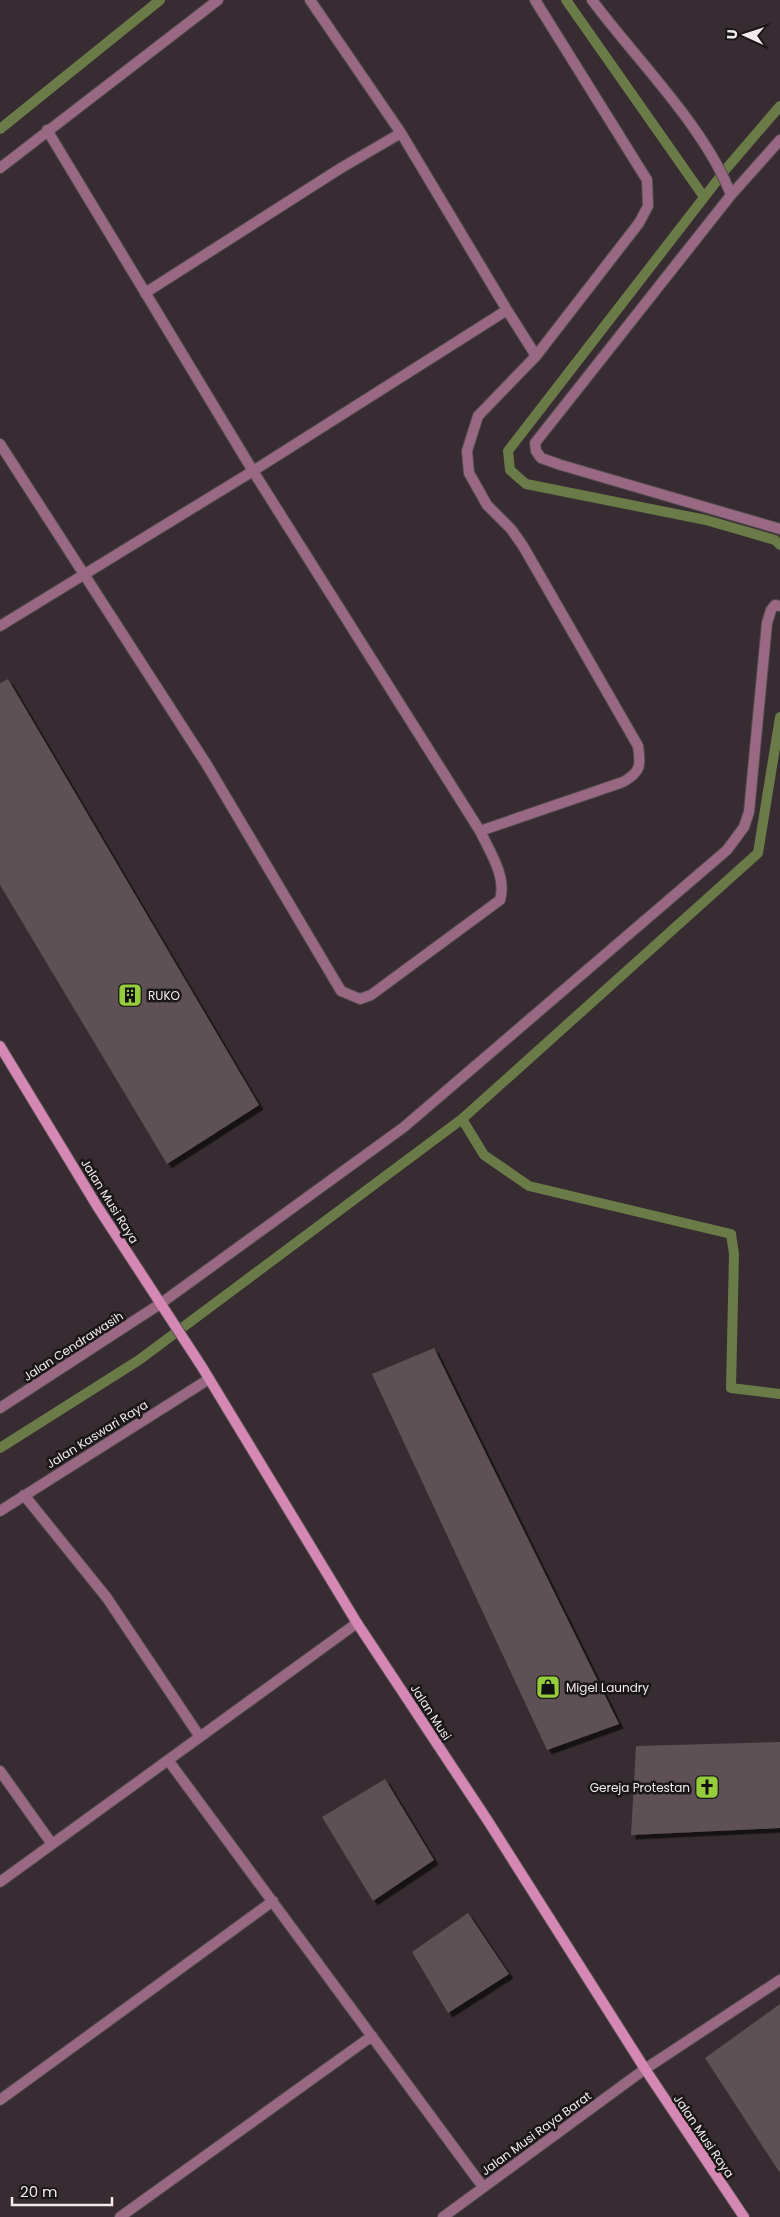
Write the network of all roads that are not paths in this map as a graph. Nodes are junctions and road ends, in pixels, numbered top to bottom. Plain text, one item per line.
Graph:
1 (218, 0) edge
2 (310, 0) edge
3 (535, 0) edge
4 (592, 0) edge
5 (47, 130) junction
6 (401, 133) junction
7 (780, 140) edge
8 (0, 168) edge
9 (731, 194) junction
10 (145, 293) junction
11 (507, 310) junction
12 (536, 356) junction
13 (0, 444) edge
14 (253, 470) junction
15 (780, 529) edge
16 (84, 574) junction
17 (778, 606) edge
18 (0, 626) edge
19 (480, 831) junction
20 (0, 1046) edge
21 (160, 1304) junction
22 (202, 1367) joint
23 (208, 1379) junction
24 (0, 1408) edge
25 (24, 1495) junction
26 (0, 1511) edge
27 (357, 1623) junction
28 (200, 1737) junction
29 (168, 1760) junction
30 (0, 1771) edge
31 (52, 1844) junction
32 (0, 1882) edge
33 (273, 1901) junction
34 (780, 1980) edge
35 (372, 2036) junction
36 (644, 2069) junction
37 (0, 2100) edge
38 (483, 2187) junction
39 (120, 2217) edge
40 (443, 2217) edge
41 (744, 2217) edge

1 - 5 street
2 - 6 street
3 - 12 street
4 - 9 street
5 - 8 street
5 - 10 street
6 - 10 street
6 - 11 street
7 - 9 street
9 - 15 street
10 - 14 street
11 - 12 street
11 - 14 street
12 - 19 street
13 - 16 street
14 - 16 street
14 - 19 street
16 - 18 street
16 - 19 street
17 - 21 street, Jalan Cendrawasih
20 - 21 street, Jalan Musi Raya
21 - 22 street, Jalan Musi Raya
21 - 24 street, Jalan Cendrawasih
22 - 23 street, Jalan Musi
23 - 25 street, Jalan Kaswari Raya
23 - 27 street, Jalan Musi
25 - 26 street, Jalan Kaswari Raya
25 - 28 street
27 - 28 street
27 - 36 street, Jalan Musi
28 - 29 street
29 - 31 street
29 - 33 street
30 - 31 street
31 - 32 street
33 - 35 street
33 - 37 street
34 - 36 street, Jalan Musi Raya Barat
35 - 38 street
35 - 39 street
36 - 38 street, Jalan Musi Raya Barat
36 - 41 street, Jalan Musi Raya
38 - 40 street, Jalan Musi Raya Barat

